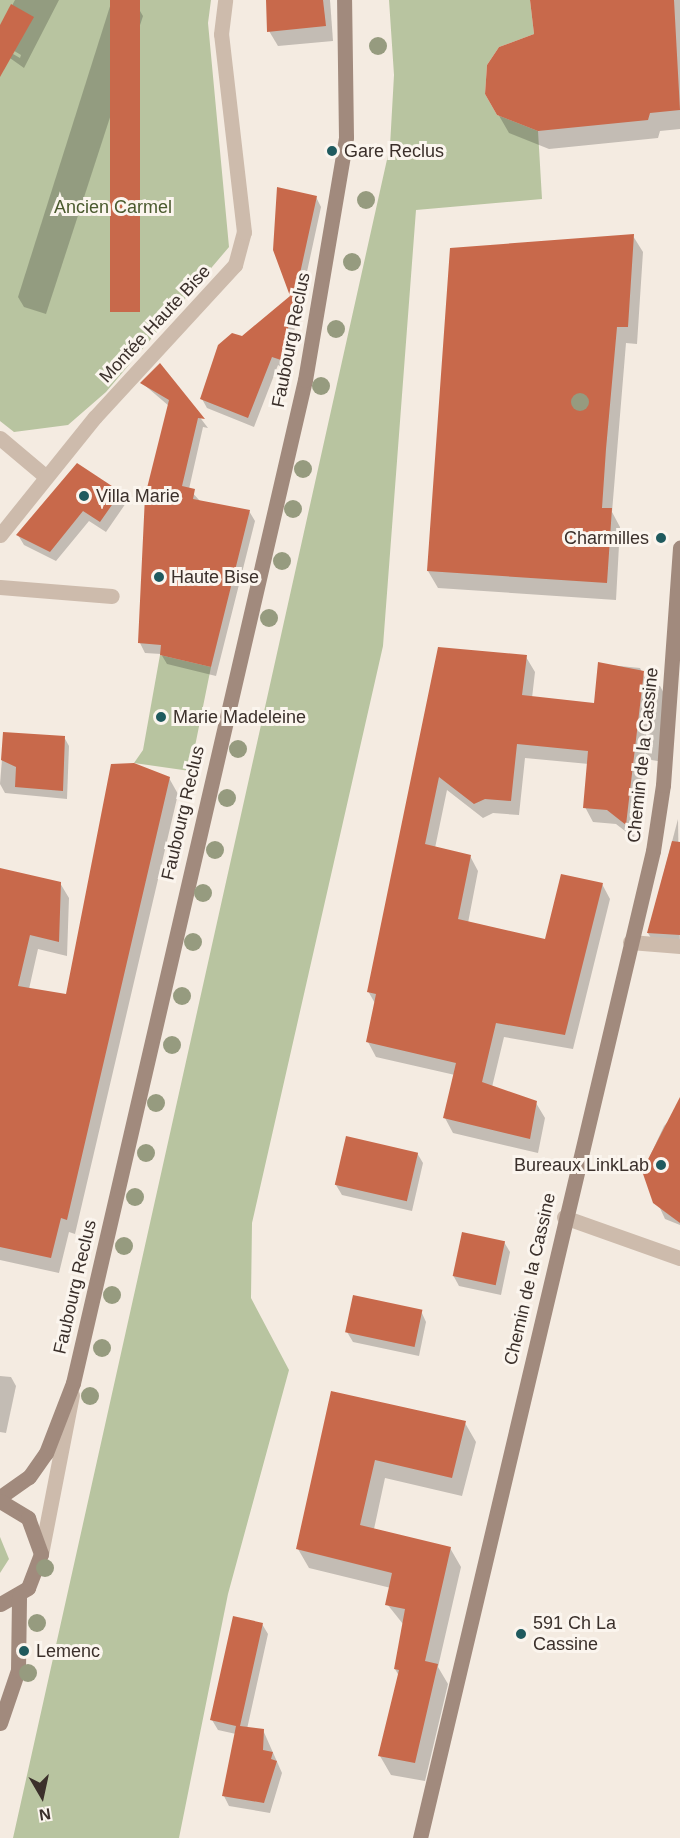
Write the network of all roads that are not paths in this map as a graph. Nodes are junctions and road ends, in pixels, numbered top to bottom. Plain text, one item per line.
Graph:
1 (225, 0) edge
2 (344, 0) edge
3 (0, 438) edge
4 (45, 476) junction
5 (0, 535) edge
6 (680, 548) edge
7 (0, 587) edge
8 (112, 596) dead end
9 (630, 942) junction
10 (680, 946) edge
11 (564, 1217) junction
12 (680, 1258) edge
13 (73, 1383) junction
14 (0, 1497) edge
15 (0, 1501) edge
16 (40, 1554) junction
17 (19, 1596) junction
18 (0, 1604) edge
19 (0, 1723) edge
20 (420, 1838) edge

1 - 4 street, Montée Haute Bise
2 - 13 main road, Faubourg Reclus
3 - 4 street
4 - 5 street, Montée Haute Bise
6 - 9 main road, Chemin de la Cassine
7 - 8 street
9 - 10 street
9 - 11 main road, Chemin de la Cassine
11 - 12 street
11 - 20 main road, Chemin de la Cassine
13 - 14 main road, Faubourg Reclus
13 - 16 street, Faubourg Reclus
15 - 16 main road
16 - 17 main road
17 - 18 main road
17 - 19 main road

